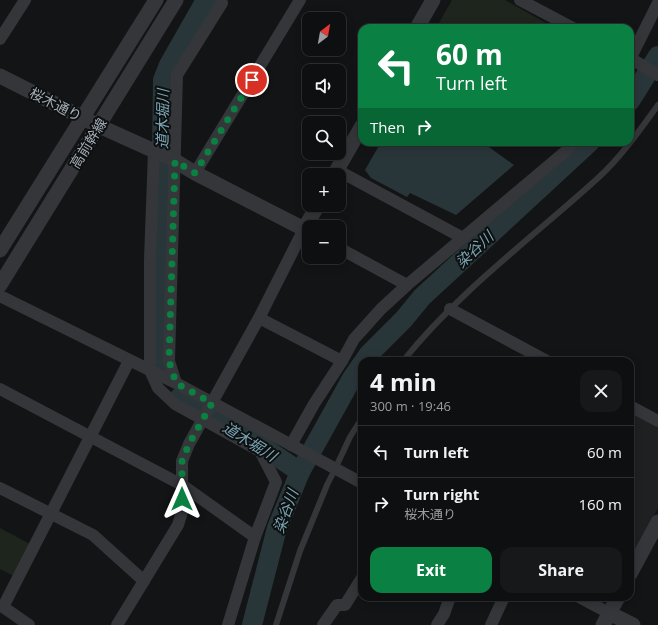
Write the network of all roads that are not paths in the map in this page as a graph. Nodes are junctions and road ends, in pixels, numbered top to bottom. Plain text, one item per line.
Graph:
1 (25, 0) edge
2 (156, 0) edge
3 (176, 0) edge
4 (221, 0) edge
5 (300, 0) edge
6 (433, 0) edge
7 (527, 2) edge
8 (658, 3) edge
9 (419, 24) edge
10 (566, 24) edge
11 (0, 39) edge
12 (634, 53) edge
13 (634, 61) edge
14 (658, 75) edge
15 (0, 76) edge
16 (658, 105) edge
17 (83, 118) junction
18 (99, 126) junction
19 (358, 133) edge
20 (634, 137) edge
21 (570, 146) edge
22 (626, 146) edge
23 (155, 152) junction
24 (173, 160) junction
25 (338, 168) edge
26 (195, 173) junction
27 (346, 177) edge
28 (302, 229) edge
29 (302, 238) edge
30 (463, 238) junction
31 (0, 250) edge
32 (346, 252) edge
33 (0, 285) edge
34 (407, 285) junction
35 (0, 296) edge
36 (450, 309) junction
37 (259, 318) junction
38 (406, 357) edge
39 (540, 357) edge
40 (129, 360) junction
41 (342, 360) junction
42 (150, 370) junction
43 (176, 383) junction
44 (0, 389) edge
45 (634, 408) edge
46 (207, 412) junction
47 (658, 421) edge
48 (358, 424) edge
49 (91, 436) junction
50 (293, 447) junction
51 (332, 468) junction
52 (358, 481) edge
53 (182, 485) junction
54 (0, 488) edge
55 (51, 514) junction
56 (658, 522) edge
57 (255, 537) junction
58 (634, 567) edge
59 (144, 581) junction
60 (358, 584) edge
61 (449, 601) edge
62 (502, 601) edge
63 (584, 601) edge
64 (616, 601) edge
65 (606, 619) edge
66 (29, 625) edge
67 (117, 625) edge
68 (228, 625) edge
69 (276, 625) edge
70 (324, 625) edge
71 (437, 625) edge
72 (490, 625) edge
73 (633, 625) edge

1 - 11 street
2 - 17 street, 高前幹線
3 - 18 street, 高前幹線
4 - 24 street
5 - 26 street
6 - 9 street
7 - 10 street
8 - 12 street
13 - 14 street
15 - 17 street, 桜木通り
16 - 20 lane
17 - 18 street, 桜木通り
17 - 31 street, 高前幹線
18 - 23 street, 桜木通り
18 - 33 street, 高前幹線
19 - 25 street
21 - 30 street
22 - 36 lane
23 - 24 street, 桜木通り
23 - 42 street
24 - 26 street
24 - 43 street
26 - 28 street
27 - 30 street
29 - 37 street
30 - 34 street
32 - 34 street
34 - 41 street
35 - 40 street
36 - 38 lane
36 - 39 street
37 - 41 street
37 - 46 street
40 - 42 street
40 - 49 street
41 - 50 street
42 - 43 street
42 - 46 street
43 - 46 street
44 - 49 street
45 - 47 street
46 - 50 street
46 - 53 street
46 - 57 street
48 - 51 lane
49 - 53 street
49 - 55 street
50 - 51 street
51 - 52 street
51 - 69 lane
53 - 57 street
53 - 59 street
54 - 55 street
55 - 59 street
55 - 66 street
56 - 58 street
57 - 68 street
59 - 67 street
60 - 70 street
61 - 71 street
62 - 72 street
63 - 65 street
64 - 65 street
65 - 73 street

